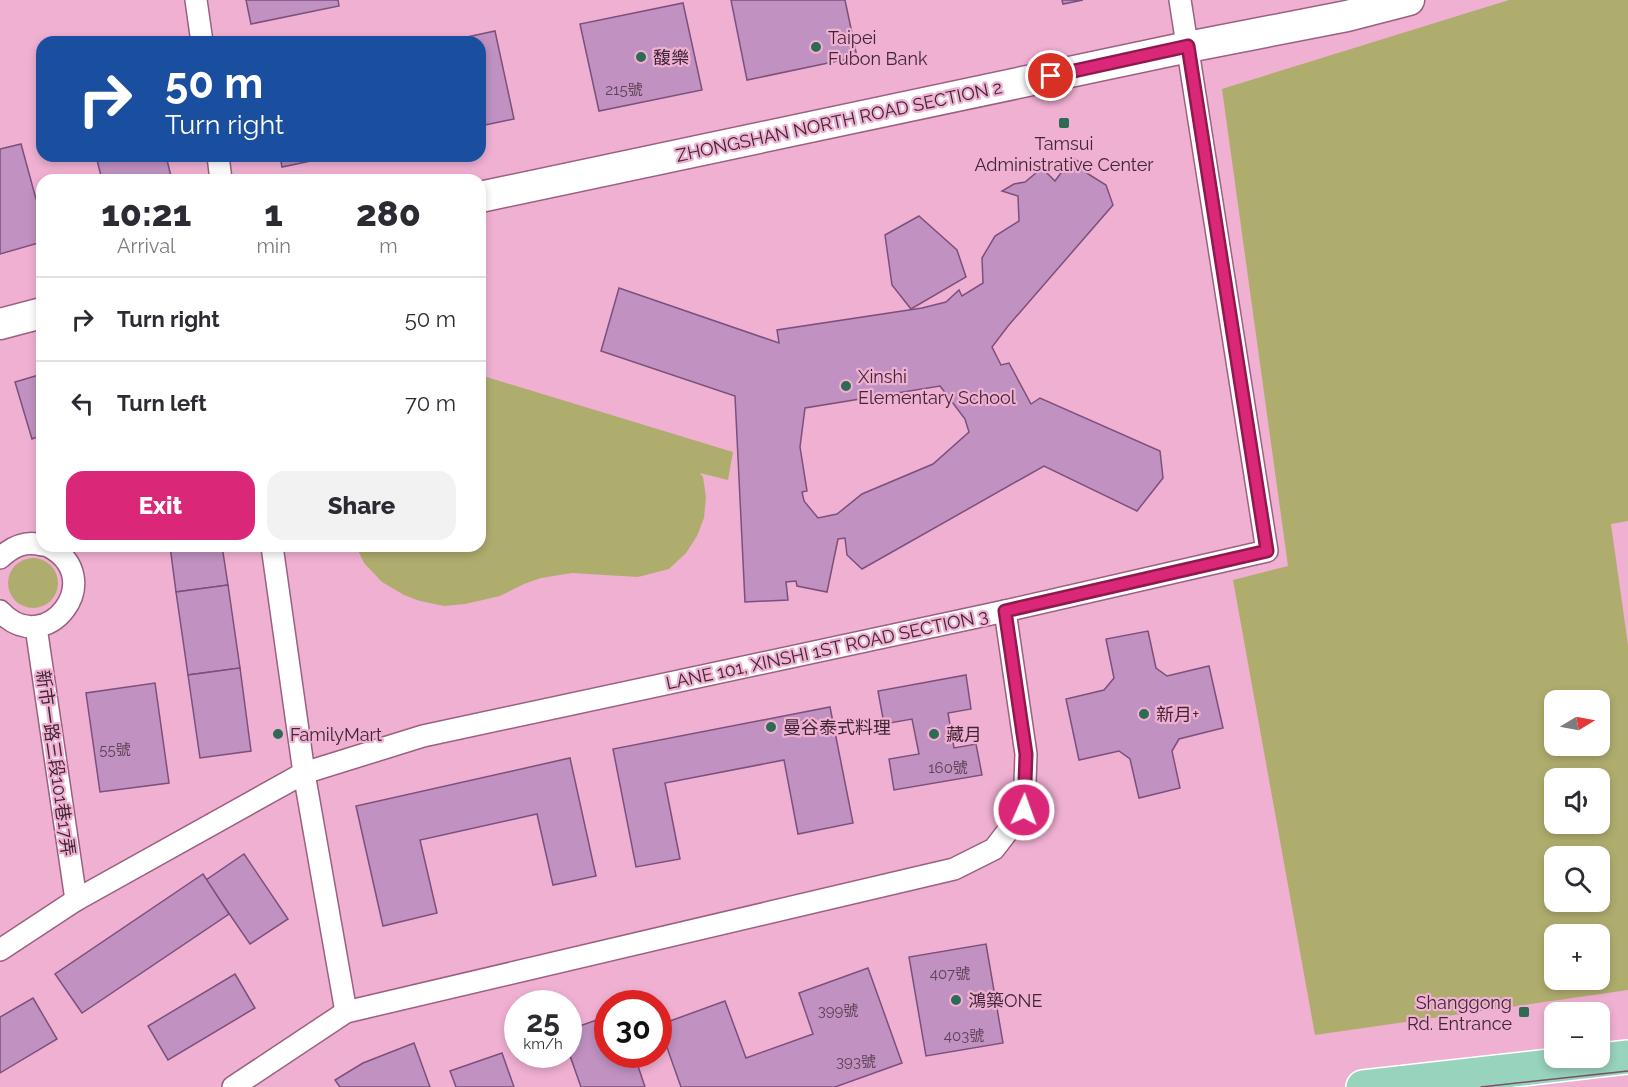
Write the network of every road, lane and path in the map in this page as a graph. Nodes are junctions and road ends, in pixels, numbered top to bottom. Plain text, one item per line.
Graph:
1 (196, 0) edge
2 (1180, 0) edge
3 (1409, 0) edge
4 (201, 36) edge
5 (1188, 46) junction
6 (486, 195) edge
7 (36, 315) edge
8 (0, 324) edge
9 (36, 543) edge
10 (57, 552) edge
11 (273, 552) edge
12 (0, 558) edge
13 (0, 611) edge
14 (1005, 611) junction
15 (36, 627) junction
16 (304, 773) junction
17 (76, 900) junction
18 (0, 950) edge
19 (346, 1012) junction
20 (1628, 1057) edge
21 (233, 1087) edge
22 (1363, 1087) edge

1 - 4 street
2 - 5 street
3 - 5 street, ZHONGSHAN NORTH ROAD SECTION 2
5 - 6 street, ZHONGSHAN NORTH ROAD SECTION 2
5 - 14 street, LANE 101, XINSHI 1ST ROAD SECTION 3
7 - 8 street
9 - 12 street
10 - 15 street
11 - 16 street
13 - 15 street
14 - 16 street, LANE 101, XINSHI 1ST ROAD SECTION 3
14 - 19 street
15 - 17 street, 新市一路三段101巷17弄
16 - 17 street, LANE 101, XINSHI 1ST ROAD SECTION 3
16 - 19 street
17 - 18 street, LANE 101, XINSHI 1ST ROAD SECTION 3
19 - 21 street
20 - 22 main road

